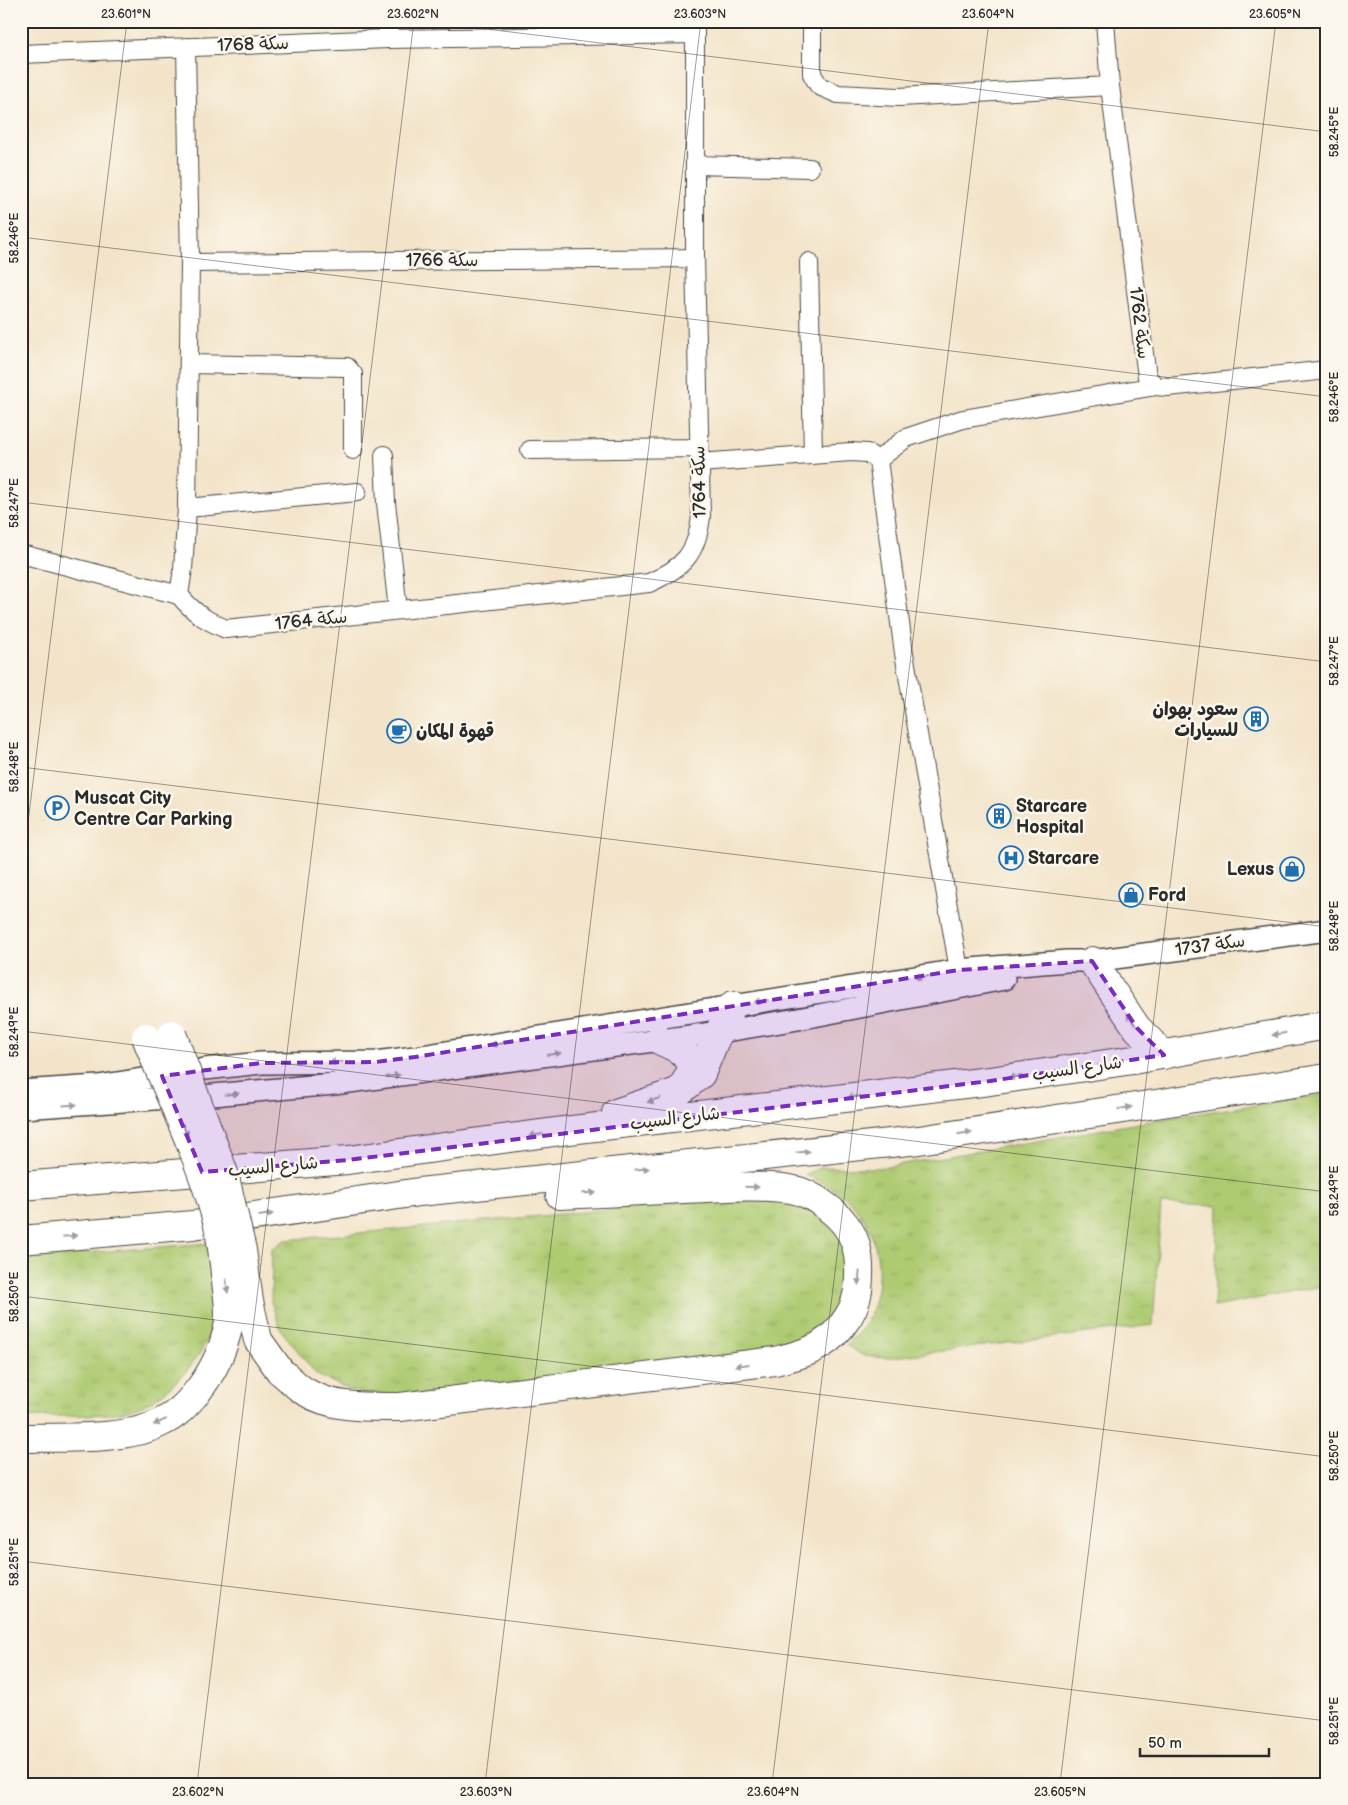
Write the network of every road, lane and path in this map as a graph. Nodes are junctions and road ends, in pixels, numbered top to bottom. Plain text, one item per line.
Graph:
1 (388, 21) edge
2 (812, 21) edge
3 (1106, 21) edge
4 (695, 28) edge
5 (514, 29) edge
6 (388, 39) junction
7 (186, 47) junction
8 (21, 54) edge
9 (1110, 86) junction
10 (695, 164) junction
11 (810, 168) dead end
12 (694, 258) junction
13 (190, 262) junction
14 (809, 262) dead end
15 (189, 364) junction
16 (1327, 370) edge
17 (1156, 386) junction
18 (353, 450) dead end
19 (530, 450) dead end
20 (384, 455) dead end
21 (813, 455) junction
22 (699, 456) junction
23 (878, 460) junction
24 (357, 492) dead end
25 (188, 508) junction
26 (21, 554) edge
27 (179, 594) junction
28 (398, 610) junction
29 (1327, 930) edge
30 (1092, 961) junction
31 (959, 970) junction
32 (733, 1005) junction
33 (1327, 1025) edge
34 (720, 1032) junction
35 (172, 1034) dead end
36 (146, 1037) dead end
37 (659, 1040) junction
38 (1164, 1055) junction
39 (1327, 1078) edge
40 (21, 1091) edge
41 (680, 1092) junction
42 (21, 1108) edge
43 (562, 1131) junction
44 (21, 1186) edge
45 (419, 1192) junction
46 (21, 1240) edge
47 (21, 1438) edge

1 - 6 street
2 - 9 street
3 - 9 street, سكة 1762
4 - 5 street, سكة 1768
4 - 10 street, سكة 1764
5 - 6 street, سكة 1768
6 - 7 street, سكة 1768
7 - 8 street, سكة 1768
7 - 13 street
9 - 17 street, سكة 1762
10 - 11 street
10 - 12 street, سكة 1764
12 - 13 street, سكة 1766
12 - 22 street, سكة 1764
13 - 15 street
14 - 21 street
15 - 18 street
15 - 25 street
16 - 17 street
17 - 23 street
19 - 22 street
20 - 28 street
21 - 22 street
21 - 23 street
22 - 28 street, سكة 1764
23 - 31 street
24 - 25 street
25 - 27 street
26 - 27 street
27 - 28 street, سكة 1764
29 - 30 street, سكة 1737
30 - 31 street
30 - 34 street
38 -> 30 highway
31 -> 32 street
32 - 34 highway
32 -> 40 street
33 -> 38 highway, شارع السيب
34 - 37 street
34 - 41 highway
45 -> 35 highway, bridge
36 -> 47 highway, bridge
37 - 41 highway
42 -> 37 street
38 -> 43 highway, شارع السيب
45 -> 39 highway
41 -> 43 highway
43 -> 44 highway, شارع السيب
46 -> 45 highway

